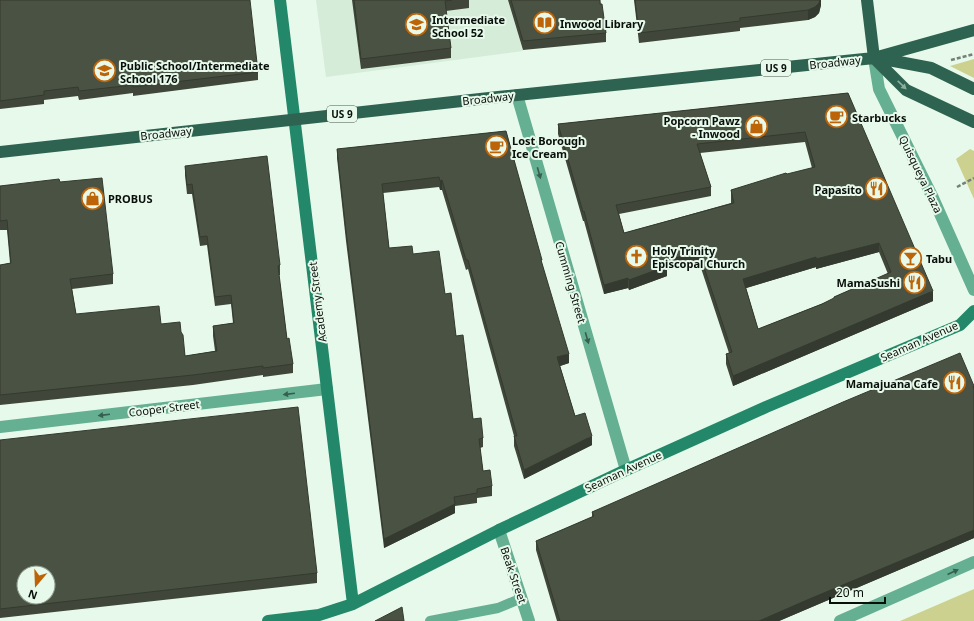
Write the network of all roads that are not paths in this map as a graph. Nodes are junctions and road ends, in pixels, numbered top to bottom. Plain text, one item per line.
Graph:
1 (280, 0) edge
2 (867, 0) edge
3 (974, 30) edge
4 (874, 58) junction
5 (974, 89) edge
6 (517, 95) junction
7 (295, 119) junction
8 (974, 122) edge
9 (0, 152) edge
10 (974, 290) edge
11 (974, 311) edge
12 (327, 389) junction
13 (0, 427) edge
14 (626, 470) junction
15 (499, 530) junction
16 (974, 562) edge
17 (522, 598) junction
18 (353, 604) junction
19 (268, 621) edge
20 (430, 621) edge
21 (529, 621) edge
22 (840, 621) edge

1 - 7 street, Academy Street
2 - 4 main road
3 - 4 main road, Broadway / US 9
4 - 5 main road
4 - 6 main road, Broadway / US 9
4 -> 8 main road
4 - 10 street, Quisqueya Plaza
6 - 7 main road, Broadway / US 9
6 -> 14 street, Cumming Street
7 - 9 main road, Broadway / US 9
7 - 12 street, Academy Street
11 - 14 street, Seaman Avenue
12 -> 13 street, Cooper Street
12 - 18 street, Academy Street
14 - 15 street, Seaman Avenue
15 - 17 street, Beak Street
15 - 18 street, Seaman Avenue
22 -> 16 street
17 - 20 lane
17 - 21 street, Beak Street
18 - 19 street, Seaman Avenue

